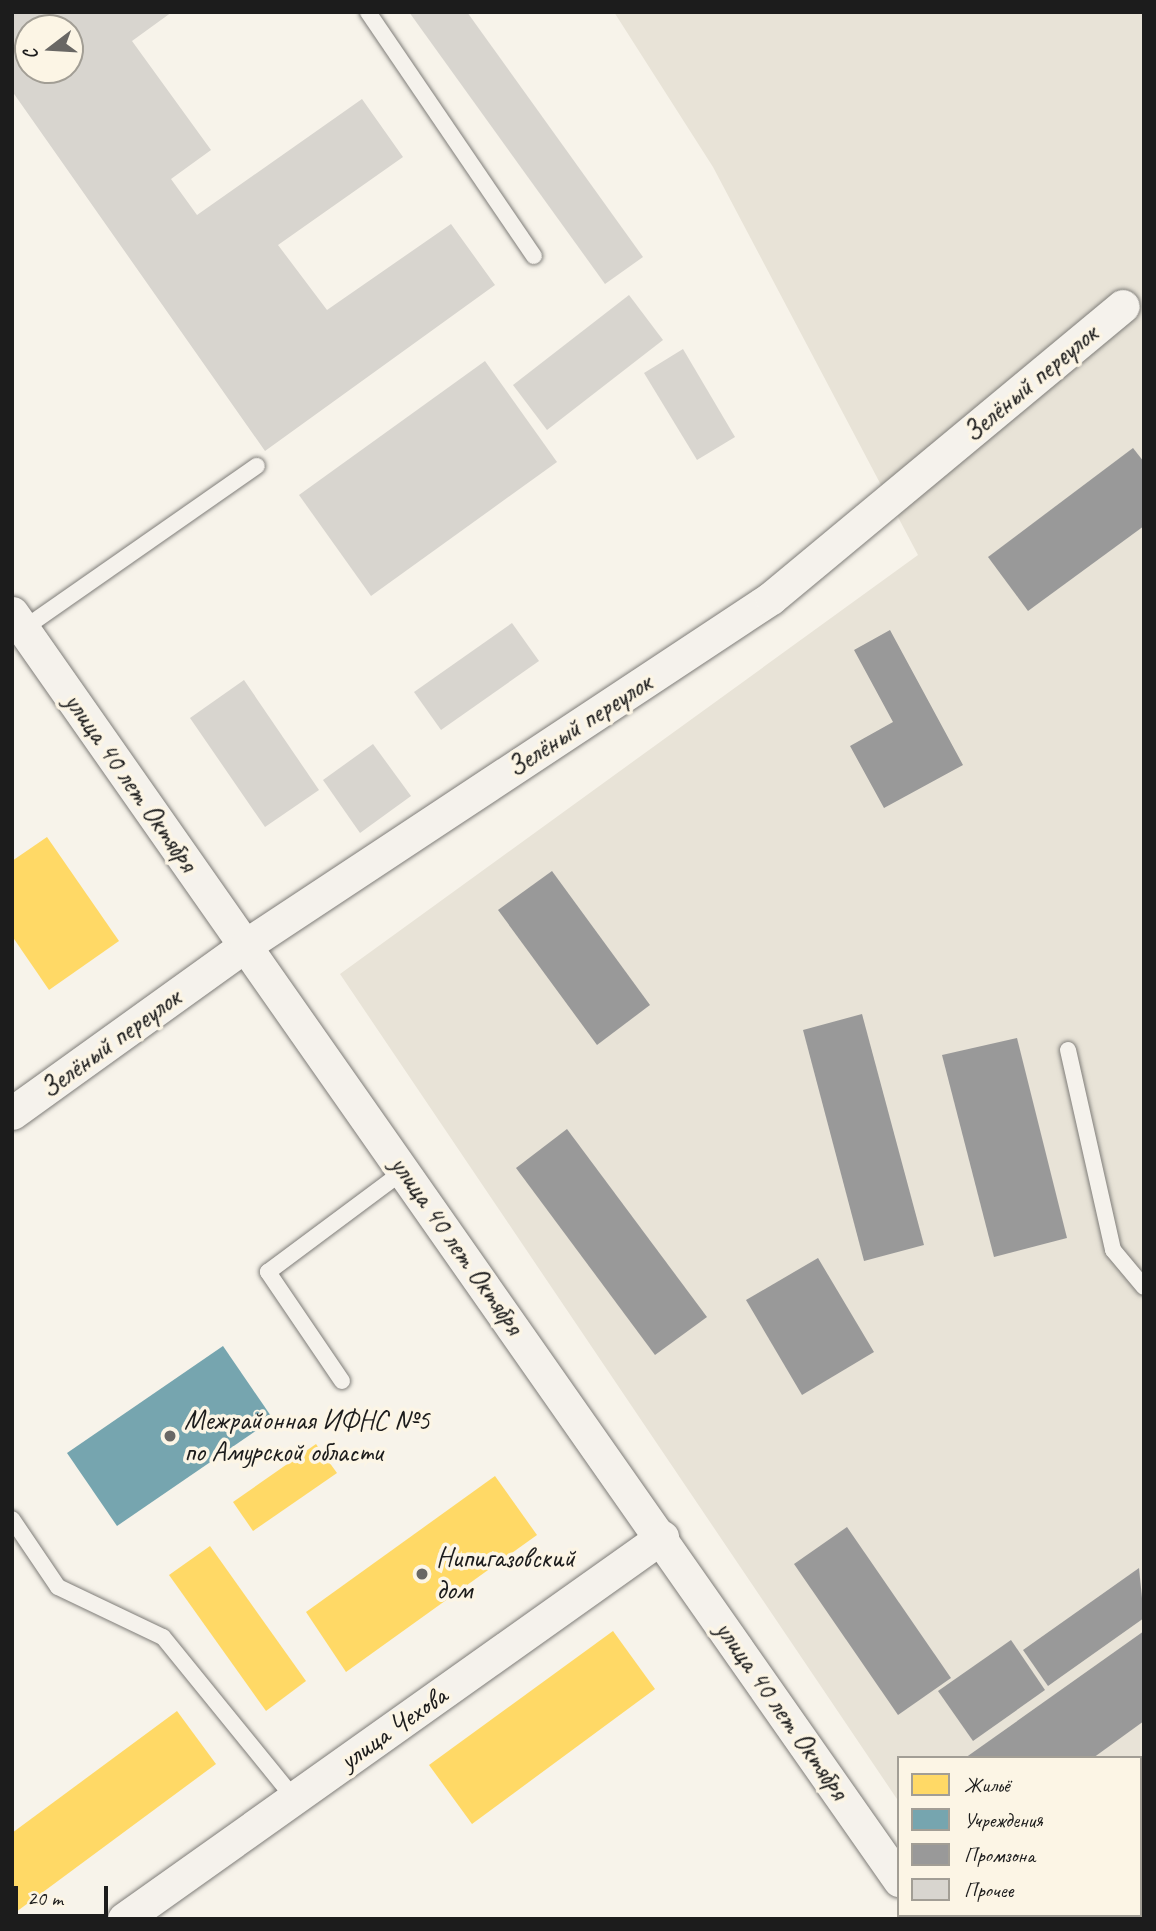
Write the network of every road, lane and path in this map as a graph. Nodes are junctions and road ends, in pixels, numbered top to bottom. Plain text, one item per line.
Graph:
1 (368, 12) edge
2 (534, 256) dead end
3 (1123, 306) dead end
4 (257, 466) dead end
5 (18, 621) edge
6 (246, 945) junction
7 (1068, 1050) dead end
8 (12, 1113) edge
9 (405, 1170) junction
10 (1144, 1287) edge
11 (342, 1381) dead end
12 (12, 1520) edge
13 (662, 1536) junction
14 (294, 1798) junction
15 (897, 1877) edge
16 (124, 1919) edge

1 - 2 lane
3 - 6 street, Зелёный переулок
4 - 5 lane
5 - 6 street, улица 40 лет Октября
6 - 8 street, Зелёный переулок
6 - 9 street, улица 40 лет Октября
7 - 10 lane
9 - 11 lane
9 - 13 street, улица 40 лет Октября
12 - 14 lane
13 - 14 street, улица Чехова
13 - 15 street, улица 40 лет Октября
14 - 16 street, улица Чехова

